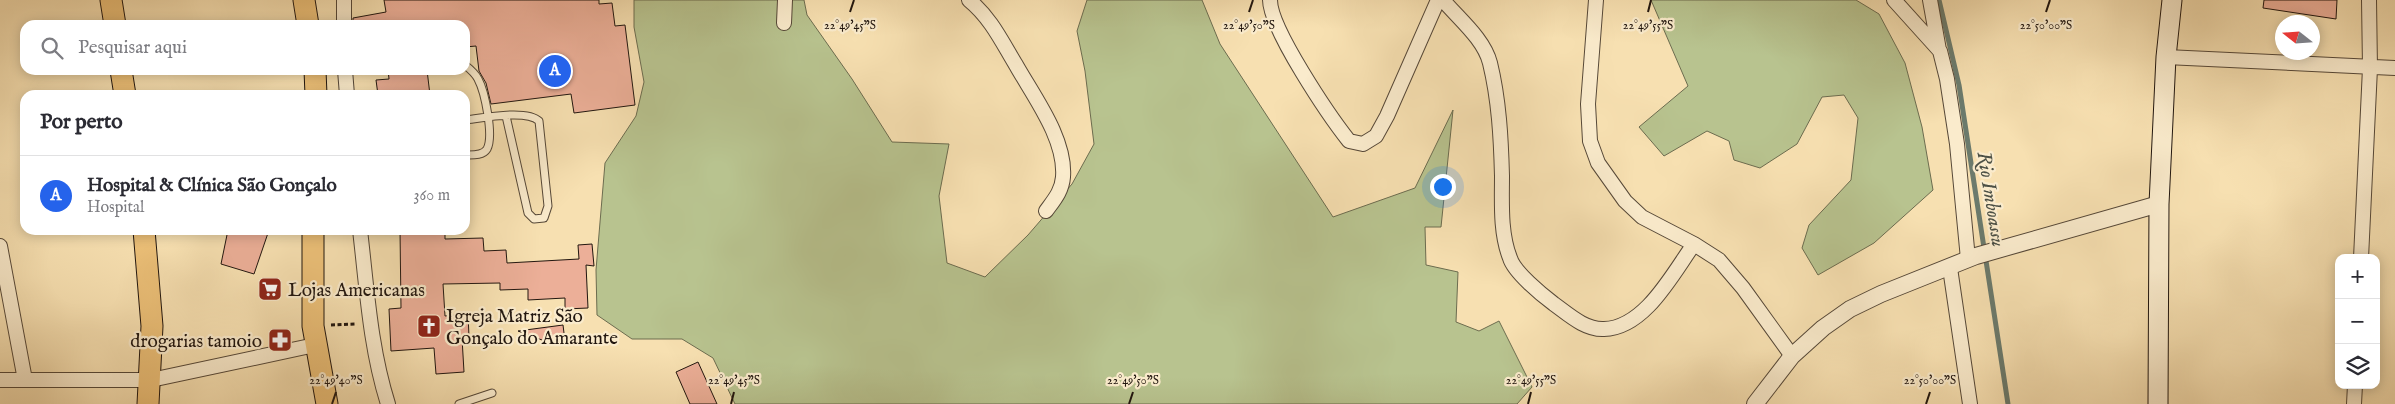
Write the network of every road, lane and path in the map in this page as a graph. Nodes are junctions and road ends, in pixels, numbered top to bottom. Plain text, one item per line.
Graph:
1 (111, 0) edge
2 (304, 0) edge
3 (344, 0) edge
4 (785, 0) edge
5 (970, 0) edge
6 (1270, 0) edge
7 (1438, 0) edge
8 (1443, 0) edge
9 (1596, 0) edge
10 (1894, 0) edge
11 (1930, 0) edge
12 (2172, 0) edge
13 (2369, 0) edge
14 (114, 20) edge
15 (307, 20) edge
16 (344, 20) edge
17 (784, 23) dead end
18 (1940, 51) junction
19 (2166, 57) junction
20 (2370, 68) junction
21 (2395, 68) edge
22 (470, 70) edge
23 (122, 75) edge
24 (315, 75) edge
25 (346, 75) edge
26 (124, 90) edge
27 (316, 90) edge
28 (347, 90) edge
29 (506, 116) junction
30 (488, 117) junction
31 (470, 119) edge
32 (470, 155) edge
33 (2159, 204) junction
34 (1046, 211) dead end
35 (144, 235) edge
36 (313, 235) edge
37 (361, 235) edge
38 (1694, 244) junction
39 (0, 246) edge
40 (2361, 254) edge
41 (1972, 258) junction
42 (1950, 268) junction
43 (370, 323) junction
44 (314, 336) junction
45 (1792, 356) junction
46 (0, 380) edge
47 (25, 380) junction
48 (151, 380) junction
49 (2355, 389) edge
50 (492, 393) dead end
51 (148, 404) edge
52 (327, 404) edge
53 (388, 404) edge
54 (459, 404) edge
55 (1755, 404) edge
56 (1970, 404) edge
57 (2158, 404) edge
58 (2354, 404) edge

1 - 14 main road
2 - 15 main road
3 - 16 street
4 - 17 street
5 - 34 street
6 - 7 street
8 - 38 street
9 - 38 street
10 - 18 street
11 - 18 street
12 - 19 main road
13 - 20 street
18 - 41 street
19 - 20 street
19 - 33 main road
20 - 21 street
20 - 40 street
22 - 30 lane
23 - 26 main road
24 - 27 main road
25 - 28 street
29 - 29 lane
29 - 30 lane
30 - 31 lane
30 - 32 lane
33 - 41 street
33 - 57 main road
35 - 48 main road
36 - 44 main road
37 - 43 street
38 - 45 street
39 - 47 street
41 - 42 street
42 - 45 street
42 - 56 street
43 - 44 path
43 - 53 street
44 - 48 street
44 - 52 main road
45 - 55 street
46 - 47 street
47 - 48 street
48 - 51 main road
49 - 58 street
50 - 54 lane

